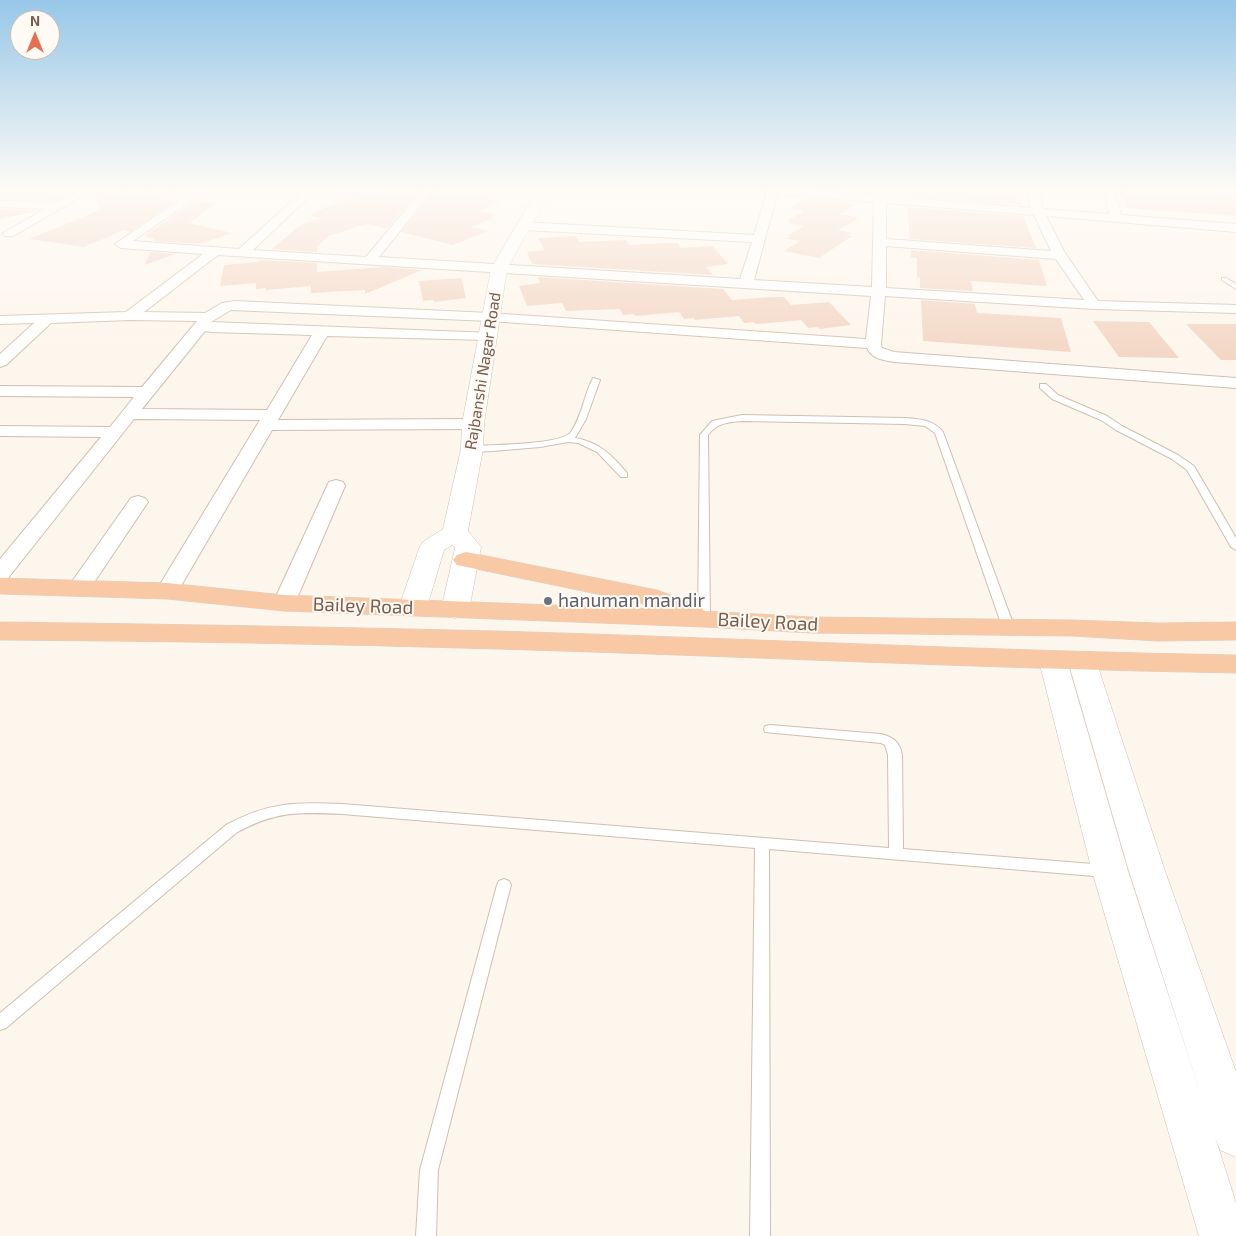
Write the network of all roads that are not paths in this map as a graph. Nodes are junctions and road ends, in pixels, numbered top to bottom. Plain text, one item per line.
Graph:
1 (170, 248) edge
2 (247, 248) edge
3 (380, 248) edge
4 (511, 248) edge
5 (756, 248) edge
6 (880, 248) edge
7 (967, 248) edge
8 (972, 248) junction
9 (1056, 248) edge
10 (215, 251) junction
11 (242, 252) junction
12 (1060, 255) junction
13 (369, 261) junction
14 (974, 264) dead end
15 (499, 269) junction
16 (1224, 279) dead end
17 (746, 283) junction
18 (1236, 288) edge
19 (879, 290) junction
20 (1094, 305) junction
21 (1236, 309) edge
22 (130, 316) junction
23 (49, 317) junction
24 (490, 317) junction
25 (0, 320) edge
26 (205, 321) junction
27 (321, 333) junction
28 (487, 336) junction
29 (873, 344) junction
30 (0, 362) edge
31 (596, 380) dead end
32 (1236, 382) edge
33 (1043, 386) dead end
34 (0, 391) edge
35 (147, 392) junction
36 (129, 414) junction
37 (269, 420) junction
38 (473, 424) junction
39 (0, 431) edge
40 (114, 432) junction
41 (568, 439) junction
42 (472, 449) junction
43 (624, 476) dead end
44 (336, 486) dead end
45 (138, 502) dead end
46 (455, 532) junction
47 (1236, 547) edge
48 (466, 560) junction
49 (0, 573) edge
50 (0, 586) edge
51 (79, 588) junction
52 (167, 591) junction
53 (275, 602) junction
54 (0, 605) edge
55 (412, 607) junction
56 (455, 610) junction
57 (0, 615) edge
58 (704, 619) junction
59 (1010, 629) junction
60 (0, 631) edge
61 (1236, 631) edge
62 (214, 633) junction
63 (1067, 661) junction
64 (1236, 664) edge
65 (770, 729) dead end
66 (762, 843) junction
67 (896, 854) junction
68 (1110, 871) junction
69 (504, 885) dead end
70 (0, 1023) edge
71 (1236, 1135) edge
72 (426, 1236) edge
73 (760, 1236) edge
74 (1223, 1236) edge

1 - 10 street
2 - 11 street
3 - 13 street
4 - 15 street, Rajbanshi Nagar Road
5 - 17 street
6 - 19 street
7 - 8 street
8 - 12 street
8 - 14 street
9 - 12 street
10 - 11 street
10 - 22 street
11 - 13 street
12 - 20 street
13 - 15 street
15 - 17 street
15 - 24 street, Rajbanshi Nagar Road
16 - 18 lane
17 - 19 street
19 - 20 street
19 - 29 street
20 - 21 street
22 - 23 street
22 - 26 street
23 - 25 street
23 - 30 street
24 - 26 street
24 - 28 street, Rajbanshi Nagar Road
24 - 29 street
26 - 27 street
26 - 35 street
27 - 28 street
27 - 37 street
28 - 38 street, Rajbanshi Nagar Road
29 - 32 street
31 - 41 lane
33 - 47 lane
34 - 35 street
35 - 36 street
36 - 37 street
36 - 40 street
37 - 38 street
37 - 52 street
38 - 42 street, Rajbanshi Nagar Road
39 - 40 street
40 - 49 street
41 - 42 lane
41 - 43 lane
42 - 46 street, Rajbanshi Nagar Road
44 - 53 street
45 - 51 street
46 - 48 street
46 - 55 street
48 - 56 street
48 - 58 highway
50 - 51 highway, Bailey Road
51 - 52 highway, Bailey Road
52 - 53 highway, Bailey Road
53 - 54 highway
53 - 55 highway, Bailey Road
55 - 56 highway, Bailey Road
56 - 58 highway, Bailey Road
57 - 62 highway
58 - 59 highway, Bailey Road
58 - 59 lane
59 - 61 highway, Bailey Road
60 - 62 highway, Bailey Road
62 - 63 highway, Bailey Road
63 - 64 highway, Bailey Road
63 - 68 street
63 - 71 street
65 - 67 lane
66 - 67 lane
66 - 70 lane
66 - 73 lane
67 - 68 lane
68 - 74 street
69 - 72 lane

